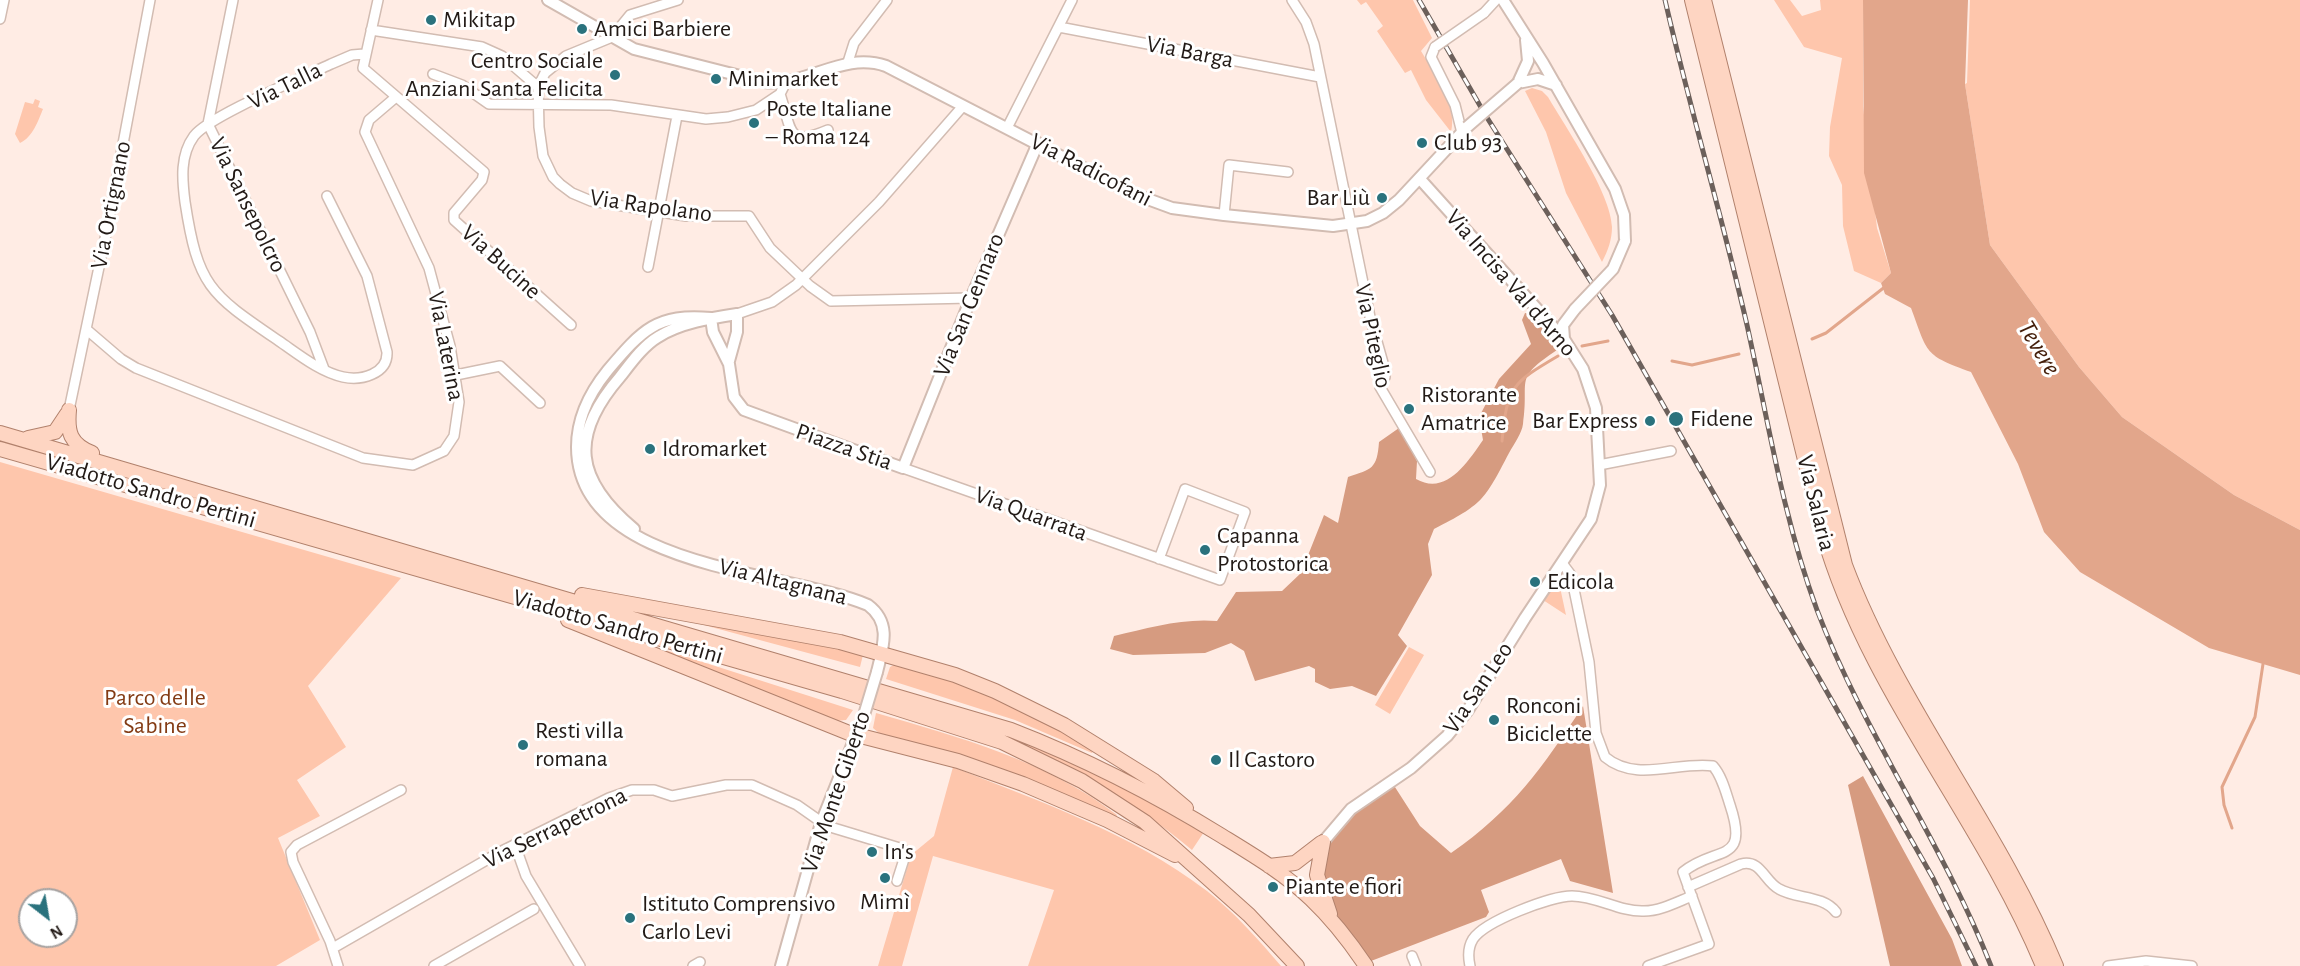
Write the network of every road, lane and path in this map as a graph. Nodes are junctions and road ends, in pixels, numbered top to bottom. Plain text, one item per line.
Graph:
1 (4, 0) edge
2 (150, 0) edge
3 (233, 0) edge
4 (378, 0) edge
5 (548, 0) edge
6 (678, 0) edge
7 (887, 0) edge
8 (1072, 0) edge
9 (1292, 0) edge
10 (1496, 0) edge
11 (1503, 0) edge
12 (1692, 0) edge
13 (1704, 0) edge
14 (0, 19) edge
15 (1059, 27) junction
16 (371, 30) junction
17 (1524, 34) junction
18 (612, 37) junction
19 (364, 54) junction
20 (848, 62) junction
21 (1543, 63) junction
22 (433, 74) dead end
23 (1320, 76) junction
24 (1524, 77) junction
25 (786, 82) junction
26 (1556, 85) junction
27 (538, 87) junction
28 (780, 94) junction
29 (396, 97) junction
30 (538, 104) junction
31 (963, 106) junction
32 (677, 116) junction
33 (208, 124) junction
34 (1007, 128) junction
35 (828, 130) dead end
36 (1465, 130) junction
37 (1038, 143) junction
38 (1288, 172) dead end
39 (1420, 179) junction
40 (327, 196) dead end
41 (658, 212) junction
42 (1224, 215) junction
43 (1350, 225) junction
44 (648, 267) dead end
45 (802, 279) junction
46 (970, 298) junction
47 (737, 314) junction
48 (711, 318) junction
49 (571, 325) dead end
50 (86, 329) junction
51 (644, 339) junction
52 (1564, 339) junction
53 (729, 364) junction
54 (324, 369) junction
55 (456, 375) junction
56 (540, 403) dead end
57 (69, 410) junction
58 (0, 432) edge
59 (19, 438) junction
60 (0, 449) edge
61 (1671, 451) dead end
62 (1599, 465) junction
63 (903, 468) junction
64 (129, 470) junction
65 (1430, 472) dead end
66 (648, 541) junction
67 (1164, 561) junction
68 (1562, 563) junction
69 (529, 594) junction
70 (882, 652) junction
71 (858, 735) junction
72 (401, 789) dead end
73 (1197, 821) junction
74 (821, 823) junction
75 (1323, 842) junction
76 (515, 845) junction
77 (1269, 866) junction
78 (1204, 872) junction
79 (897, 881) dead end
80 (1690, 892) junction
81 (534, 909) dead end
82 (1836, 912) dead end
83 (1335, 925) junction
84 (333, 948) junction
85 (338, 966) edge
86 (434, 966) edge
87 (580, 966) edge
88 (782, 966) edge
89 (1297, 966) edge
90 (1366, 966) edge
91 (1470, 966) edge
92 (1648, 966) edge
93 (2043, 966) edge
94 (2056, 966) edge
95 (2108, 966) edge
96 (2192, 966) edge

1 - 14 street
2 - 50 street, Via Ortignano
3 - 33 street, Via Sansepolcro
4 - 16 street
5 - 18 street, Via Radicofani
6 - 18 street
7 - 20 street
8 - 15 street
9 - 23 street
10 - 36 street, bridge
11 - 17 street
12 - 93 main road, Via Salaria
13 - 94 main road, Via Salaria
15 - 23 street, Via Barga
15 - 34 street
16 - 19 street
16 - 27 street
17 - 21 street
17 - 24 street
18 - 25 street, Via Radicofani
18 - 27 street
19 - 29 street
19 - 33 street, Via Talla
20 - 25 street, Via Radicofani
20 - 31 street, Via Radicofani
21 - 24 street, Via Radicofani
21 - 26 street
22 - 30 street
23 - 43 street
24 - 26 street
24 - 36 street, Via Radicofani, bridge
25 - 28 street
26 - 52 street, bridge
27 - 30 street, Via Rapolano
28 - 32 street
28 - 35 street
29 - 49 street, Via Bucine
29 - 55 street, Via Laterina
30 - 32 street
30 - 41 street, Via Rapolano
31 - 34 street, Via Radicofani
31 - 45 street
32 - 41 street
33 - 54 street, Via Sansepolcro
33 - 54 street
34 - 37 street, Via Radicofani
36 - 39 street, Via Radicofani
37 - 42 street, Via Radicofani
37 - 46 street, Via San Gennaro
38 - 42 street
39 - 43 street, Via Radicofani
39 - 52 street, Via Incisa Val d'Arno
40 - 54 street
41 - 44 street
41 - 45 street, Via Rapolano
42 - 43 street, Via Radicofani
43 - 65 street, Via Piteglio
45 - 46 street
45 - 47 street
46 - 63 street, Via San Gennaro
47 - 48 street
47 - 53 street
48 - 51 street, Via Altagnana
48 - 51 street, Via Altagnana
48 - 53 street
50 - 55 street, Via Laterina
50 - 57 street, Via Ortignano
51 - 66 street, Via Altagnana
51 - 66 street, Via Altagnana
52 - 62 street, Via Incisa Val d'Arno
53 - 63 street, Piazza Stia
55 - 56 street
57 - 59 main road
57 - 64 main road
58 - 59 main road, Viadotto Sandro Pertini
59 - 64 main road, Viadotto Sandro Pertini
60 - 69 main road, Viadotto Sandro Pertini
61 - 62 street
62 - 68 street, Via Incisa Val d'Arno
63 - 67 street, Via Quarrata
64 - 69 main road, Viadotto Sandro Pertini
66 - 70 street, Via Altagnana
67 - 67 street, Via Quarrata
68 - 75 street, Via San Leo
68 - 80 street
69 - 70 main road
69 - 71 main road
69 - 73 main road, Viadotto Sandro Pertini
69 - 78 main road, Viadotto Sandro Pertini
70 - 71 street, Via Monte Giberto, bridge
70 - 73 main road
71 - 74 street, Via Monte Giberto
71 - 78 main road
72 - 84 street
73 - 77 main road
74 - 76 street, Via Serrapetrona
74 - 79 street, Via Serrapetrona
74 - 88 street, Via Monte Giberto
75 - 77 main road
75 - 83 main road
76 - 84 street, Via Serrapetrona
76 - 87 street
77 - 83 main road
78 - 89 main road
80 - 82 street
80 - 91 street
80 - 92 street
81 - 86 street
83 - 90 main road
84 - 85 street
95 - 96 street

